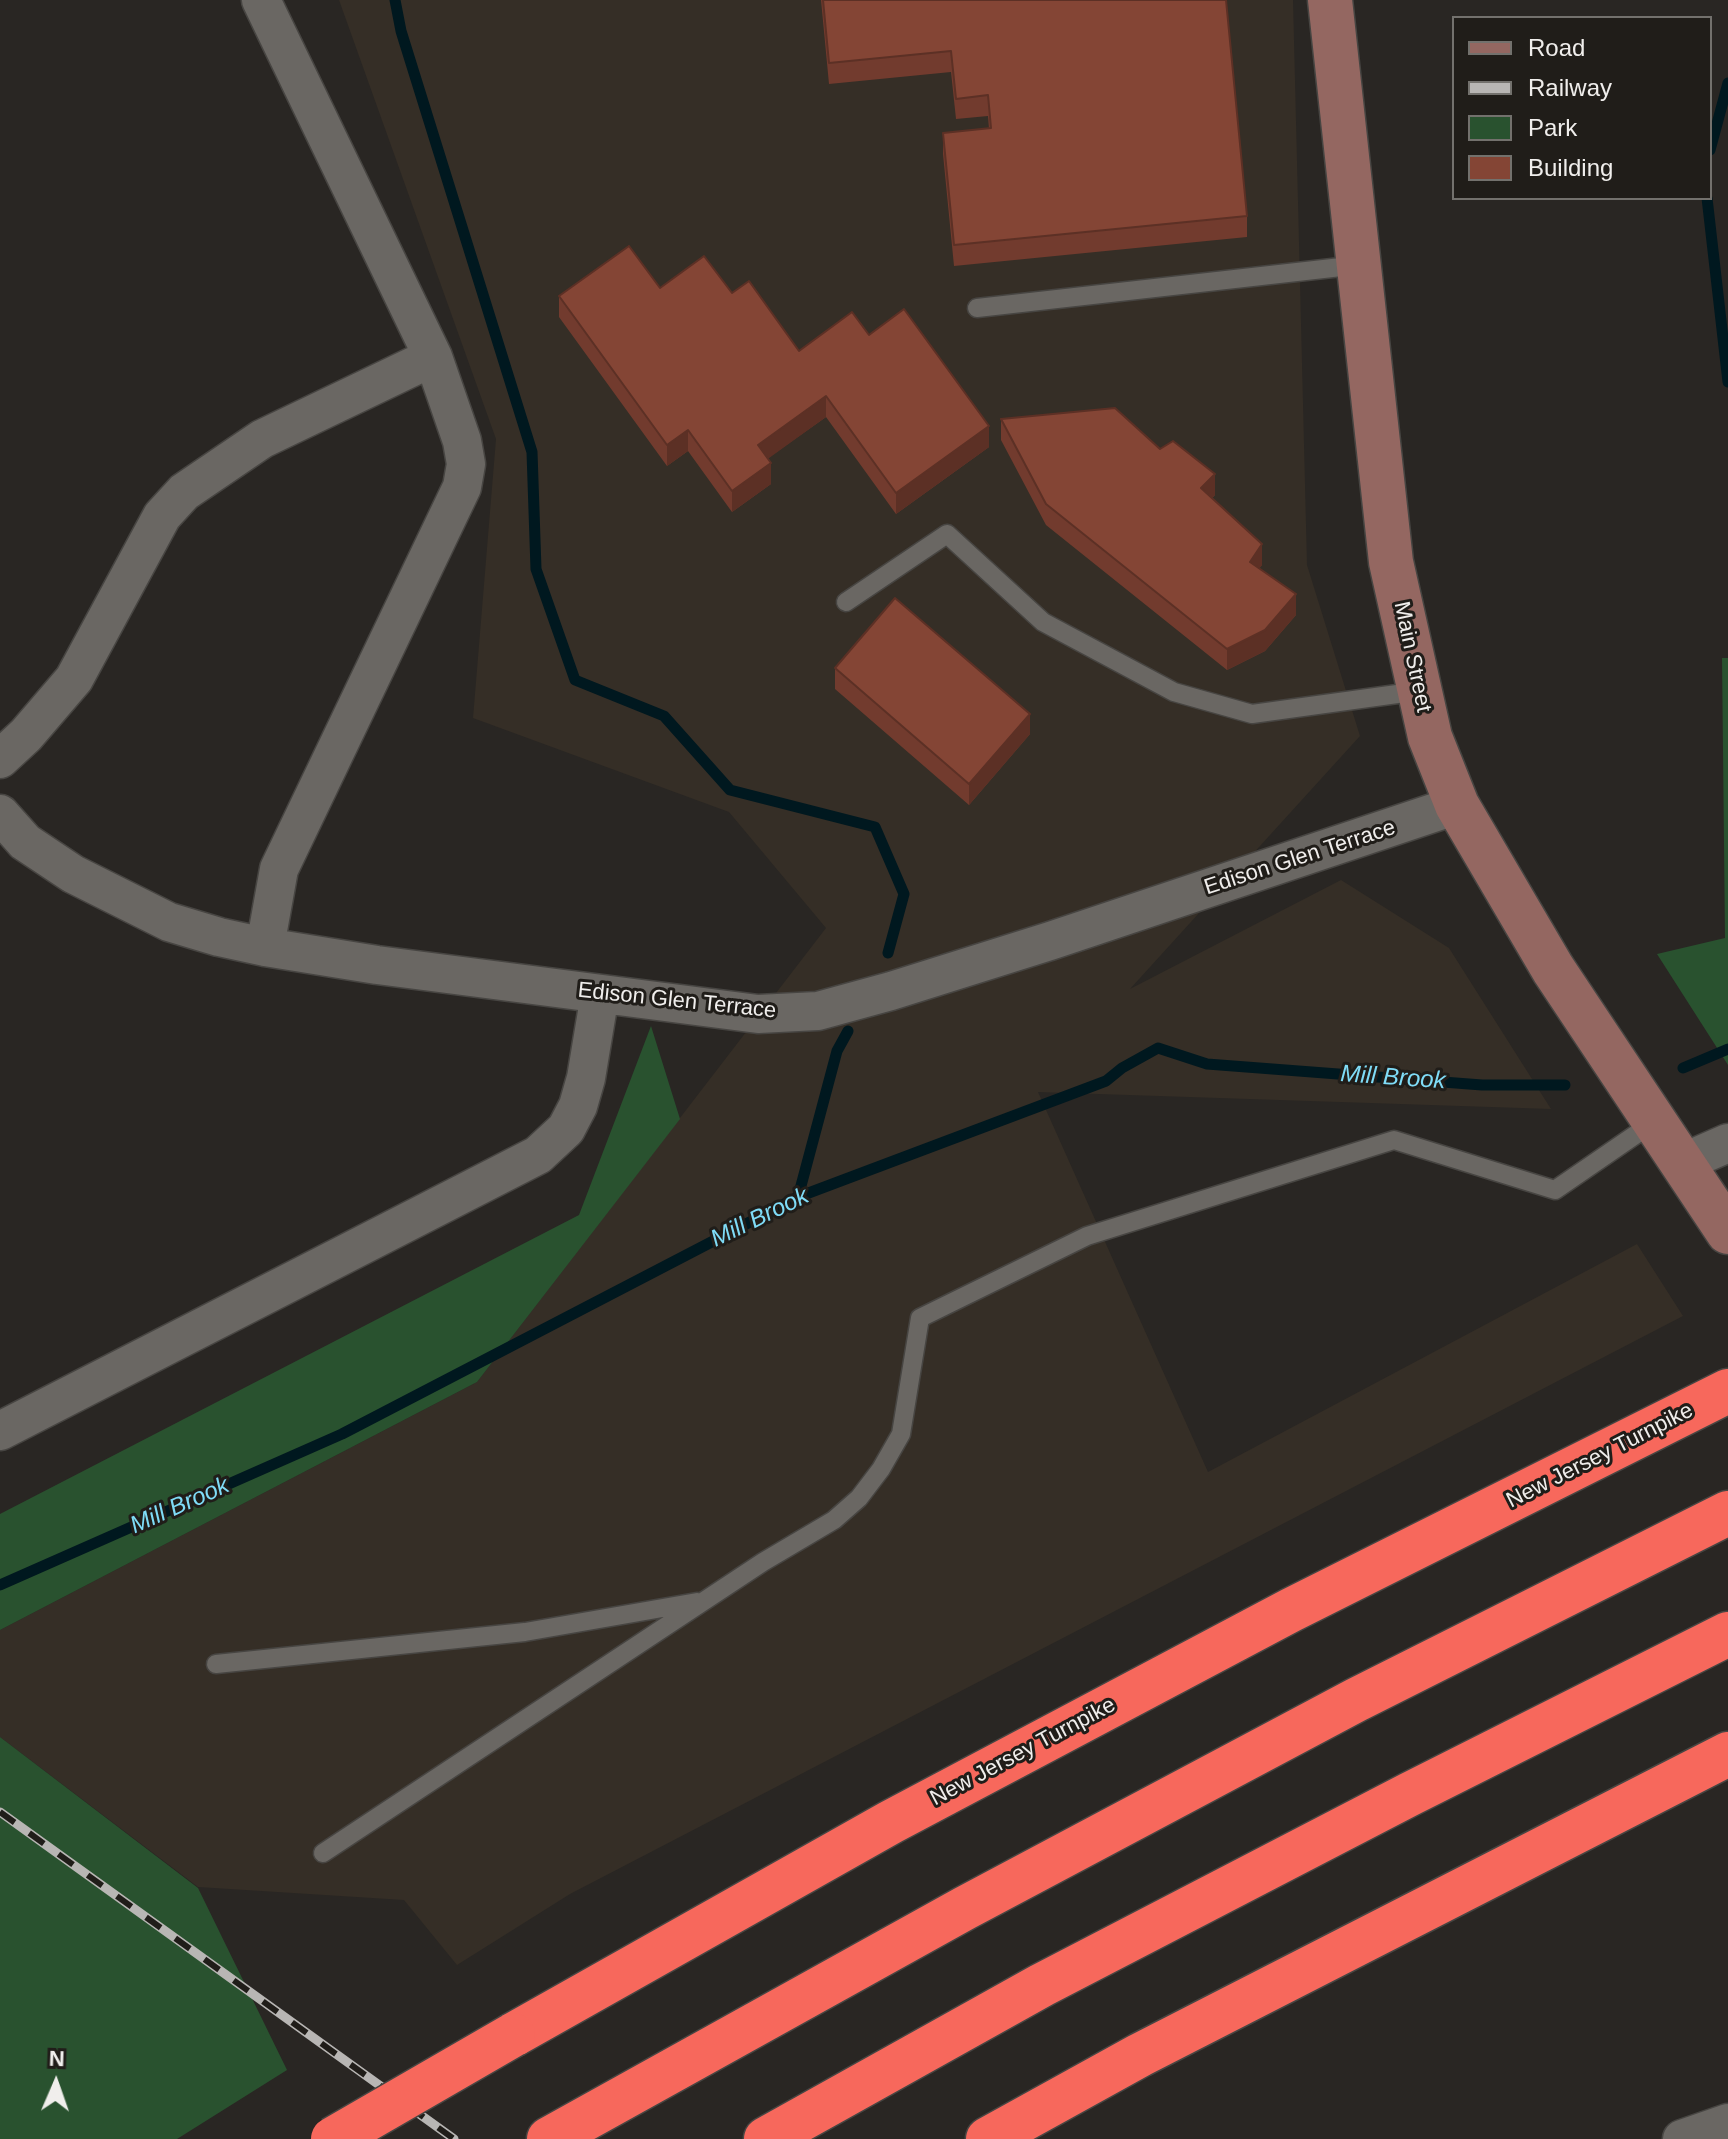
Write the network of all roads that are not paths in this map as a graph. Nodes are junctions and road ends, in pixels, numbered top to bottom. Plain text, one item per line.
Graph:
1 (261, 0) edge
2 (1330, 0) edge
3 (1359, 265) junction
4 (977, 308) dead end
5 (433, 357) junction
6 (846, 602) dead end
7 (1419, 691) junction
8 (0, 759) edge
9 (1457, 805) junction
10 (0, 814) edge
11 (265, 947) junction
12 (600, 994) junction
13 (1654, 1122) junction
14 (1728, 1143) edge
15 (1680, 1164) junction
16 (1728, 1232) edge
17 (1720, 1395) edge
18 (0, 1431) edge
19 (1728, 1513) edge
20 (704, 1601) junction
21 (1728, 1634) edge
22 (216, 1664) dead end
23 (1728, 1754) edge
24 (323, 1853) dead end
25 (1728, 2123) edge
26 (333, 2139) edge
27 (549, 2139) edge
28 (766, 2139) edge
29 (988, 2139) edge
30 (1682, 2139) edge

1 - 5 street
2 - 3 main road, Main Street
3 - 4 lane
3 - 7 main road, Main Street
5 - 8 street
5 - 11 street
6 - 7 lane
7 - 9 main road, Main Street
9 - 12 street, Edison Glen Terrace
9 - 13 main road, Main Street
10 - 11 street, Edison Glen Terrace
11 - 12 street, Edison Glen Terrace
12 - 18 street
13 - 15 main road, Main Street
13 - 20 lane
14 - 15 street
15 - 16 main road, Main Street
17 - 26 highway, New Jersey Turnpike, bridge
19 - 27 highway
20 - 22 lane
20 - 24 lane
21 - 28 highway
23 - 29 highway
25 - 30 street

